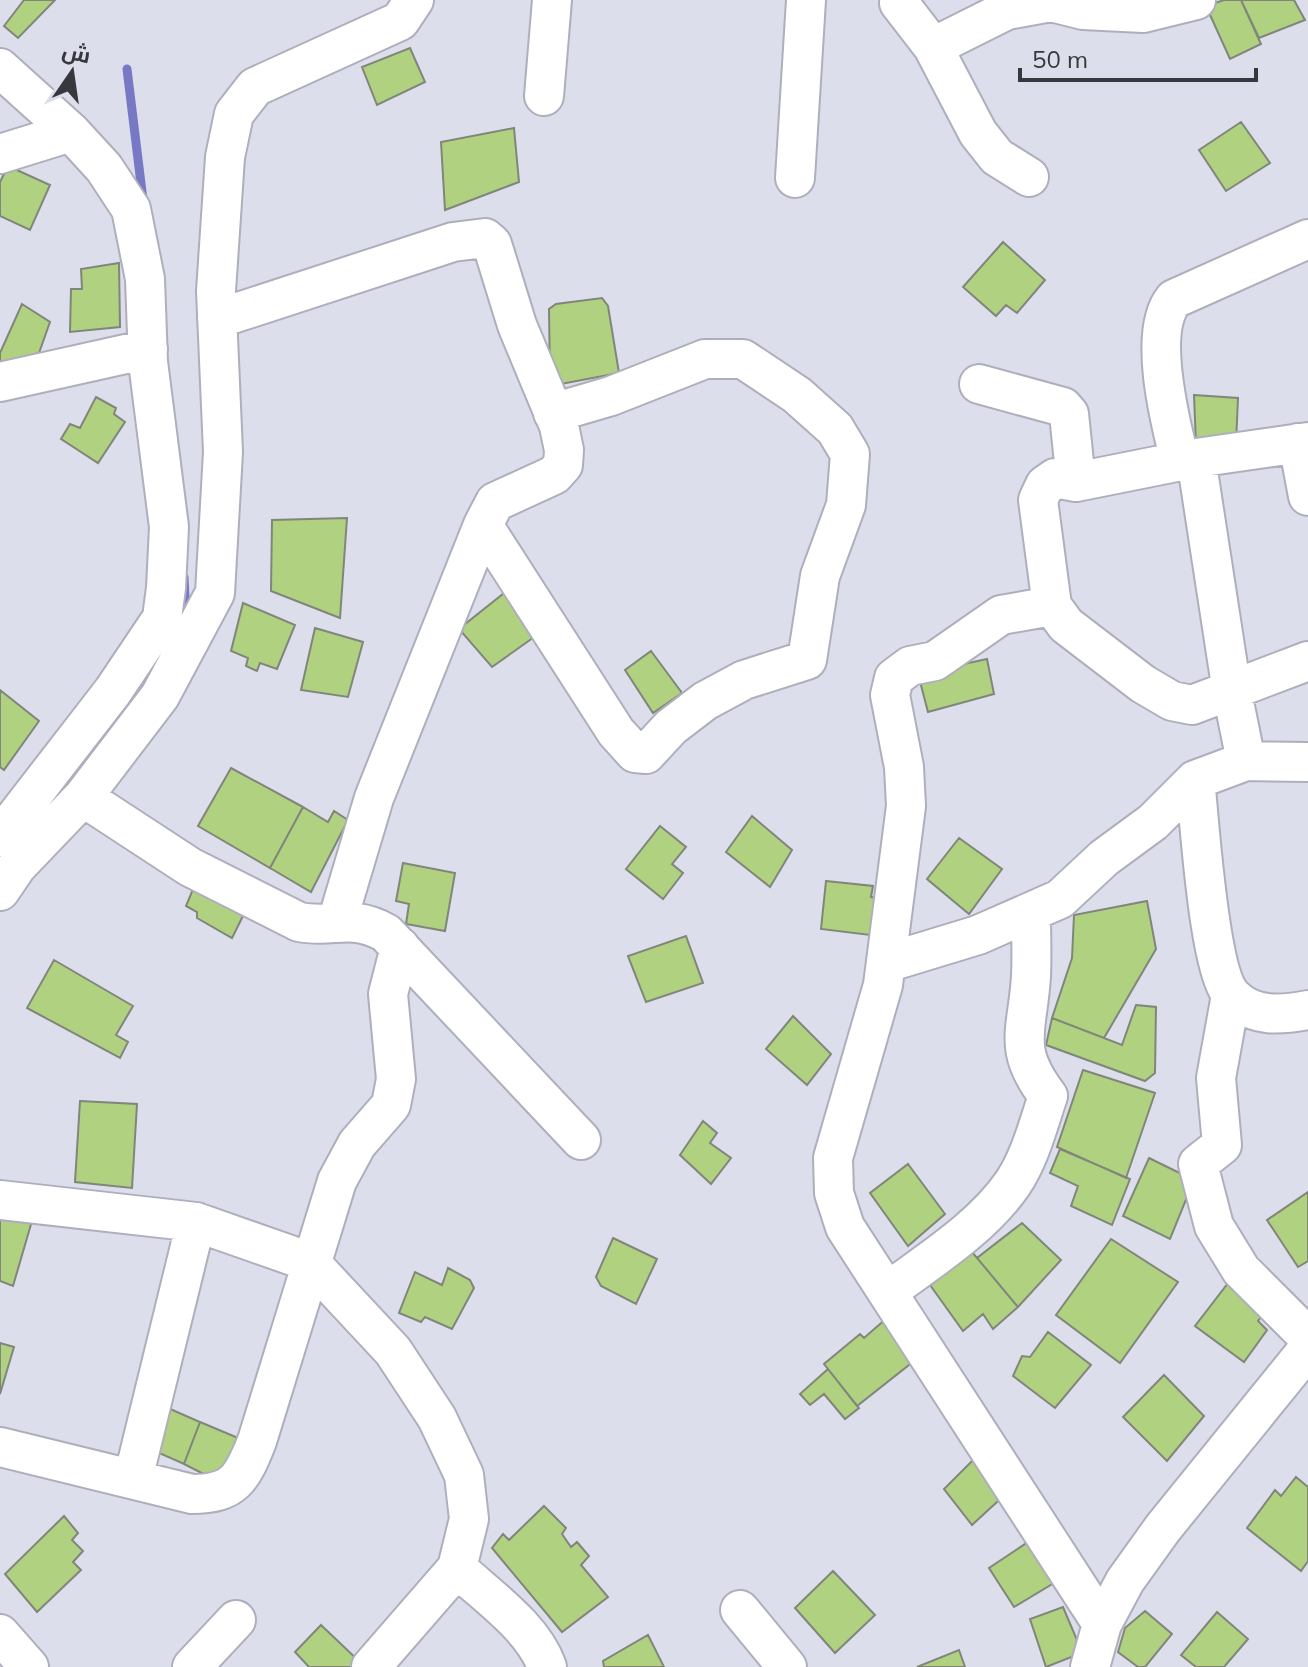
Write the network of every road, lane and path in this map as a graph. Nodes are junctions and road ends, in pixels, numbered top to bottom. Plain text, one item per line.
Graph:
1 (414, 0) edge
2 (552, 0) edge
3 (806, 0) edge
4 (1196, 0) edge
5 (899, 3) dead end
6 (933, 47) junction
7 (0, 68) edge
8 (544, 96) dead end
9 (71, 132) junction
10 (0, 154) edge
11 (1029, 177) dead end
12 (795, 178) dead end
13 (1308, 239) edge
14 (217, 319) junction
15 (148, 349) junction
16 (0, 382) edge
17 (979, 384) dead end
18 (553, 413) junction
19 (1303, 442) edge
20 (1188, 459) junction
21 (1076, 482) junction
22 (1308, 496) edge
23 (483, 525) junction
24 (1052, 606) junction
25 (1308, 661) edge
26 (1232, 692) junction
27 (1246, 761) junction
28 (1308, 762) edge
29 (1195, 780) junction
30 (83, 797) junction
31 (4, 826) edge
32 (0, 891) edge
33 (1031, 912) junction
34 (337, 922) junction
35 (400, 947) junction
36 (886, 963) junction
37 (1231, 995) junction
38 (1308, 1010) edge
39 (581, 1140) dead end
40 (0, 1200) edge
41 (196, 1222) junction
42 (310, 1262) junction
43 (887, 1292) junction
44 (1308, 1337) edge
45 (1308, 1349) edge
46 (0, 1447) edge
47 (133, 1479) junction
48 (457, 1568) junction
49 (740, 1610) dead end
50 (236, 1620) dead end
51 (1102, 1624) junction
52 (0, 1634) edge
53 (29, 1667) edge
54 (192, 1667) edge
55 (371, 1667) edge
56 (547, 1667) edge
57 (787, 1667) edge
58 (1090, 1667) edge

1 - 14 street
2 - 8 street
3 - 12 street
4 - 6 street
5 - 6 street
6 - 11 street
7 - 9 street
9 - 10 street
9 - 15 street
13 - 20 street
14 - 18 street
14 - 30 street
15 - 16 street
15 - 31 street
17 - 21 street
18 - 23 street
18 - 23 street
19 - 20 street
19 - 22 street
20 - 21 street
20 - 26 street
21 - 24 street
23 - 34 street
24 - 26 street
24 - 36 street
25 - 26 street
26 - 27 street
27 - 28 street
27 - 29 street
29 - 33 street
29 - 37 street
30 - 32 street
30 - 34 street
33 - 36 street
33 - 43 street
34 - 35 street
35 - 39 street
35 - 42 street
36 - 43 street
37 - 38 street
37 - 44 street
40 - 41 street
41 - 42 street
41 - 47 street
42 - 47 street
42 - 48 street
43 - 51 street
45 - 51 street
46 - 47 street
48 - 55 street
48 - 56 street
49 - 57 street
50 - 54 street
51 - 58 street
52 - 53 street

